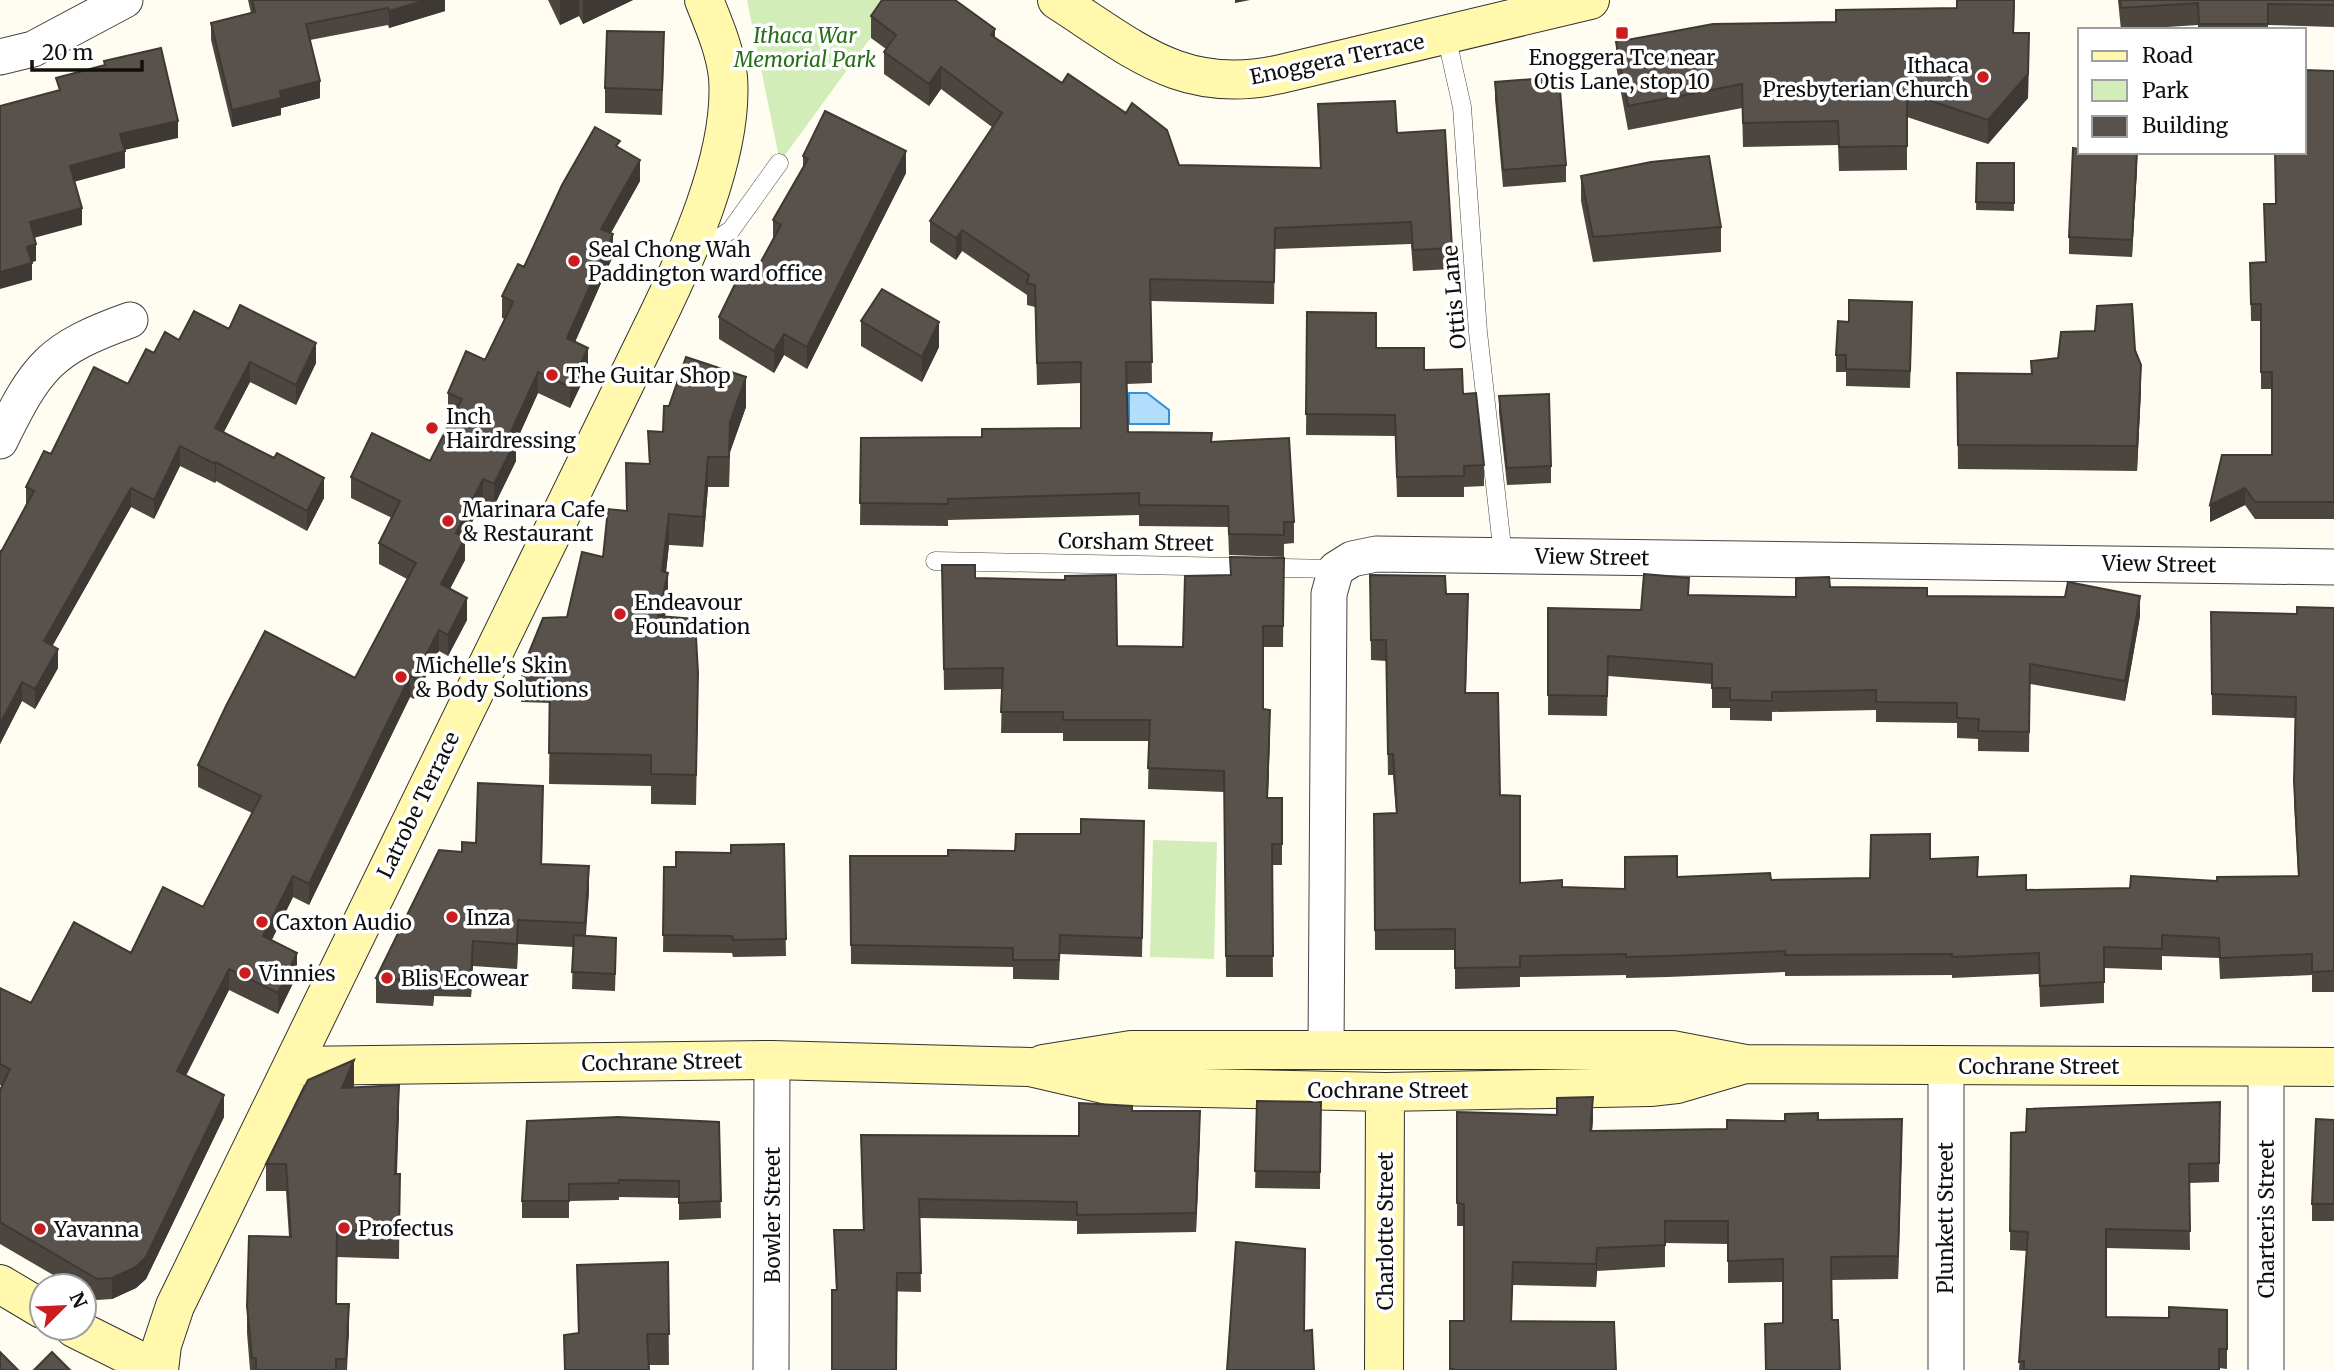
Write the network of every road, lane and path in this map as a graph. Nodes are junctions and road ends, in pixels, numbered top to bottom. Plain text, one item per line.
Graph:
1 (125, 0) edge
2 (704, 0) edge
3 (1057, 0) edge
4 (1590, 0) edge
5 (1446, 35) junction
6 (0, 57) edge
7 (779, 163) dead end
8 (690, 245) junction
9 (130, 320) dead end
10 (0, 441) edge
11 (1503, 555) junction
12 (935, 561) dead end
13 (2334, 567) edge
14 (1336, 569) junction
15 (1326, 1050) junction
16 (772, 1060) junction
17 (1745, 1064) junction
18 (1946, 1065) junction
19 (293, 1066) junction
20 (1030, 1067) junction
21 (2266, 1067) junction
22 (2334, 1067) edge
23 (1385, 1093) junction
24 (0, 1284) edge
25 (28, 1301) edge
26 (98, 1340) edge
27 (159, 1370) edge
28 (771, 1370) edge
29 (1384, 1370) edge
30 (1946, 1370) edge
31 (2266, 1370) edge

1 - 6 street
2 - 8 street, Latrobe Terrace
3 - 5 street, Enoggera Terrace
4 - 5 street, Enoggera Terrace
5 - 11 lane, Ottis Lane
7 - 8 lane
8 - 19 street, Latrobe Terrace
9 - 10 street
11 - 13 street, View Street
11 - 14 street, View Street
12 - 14 lane, Corsham Street
14 - 15 street
15 - 17 street, Cochrane Street
15 - 20 street, Cochrane Street
16 - 19 street, Cochrane Street
16 - 20 street, Cochrane Street
16 - 28 street, Bowler Street
17 - 18 street, Cochrane Street
17 - 23 street, Cochrane Street
18 - 21 street, Cochrane Street
18 - 30 street, Plunkett Street
19 - 27 street, Latrobe Terrace
20 - 23 street, Cochrane Street
21 - 22 street, Cochrane Street
21 - 31 street, Charteris Street
23 - 29 street, Charlotte Street
24 - 25 street
26 - 27 street

